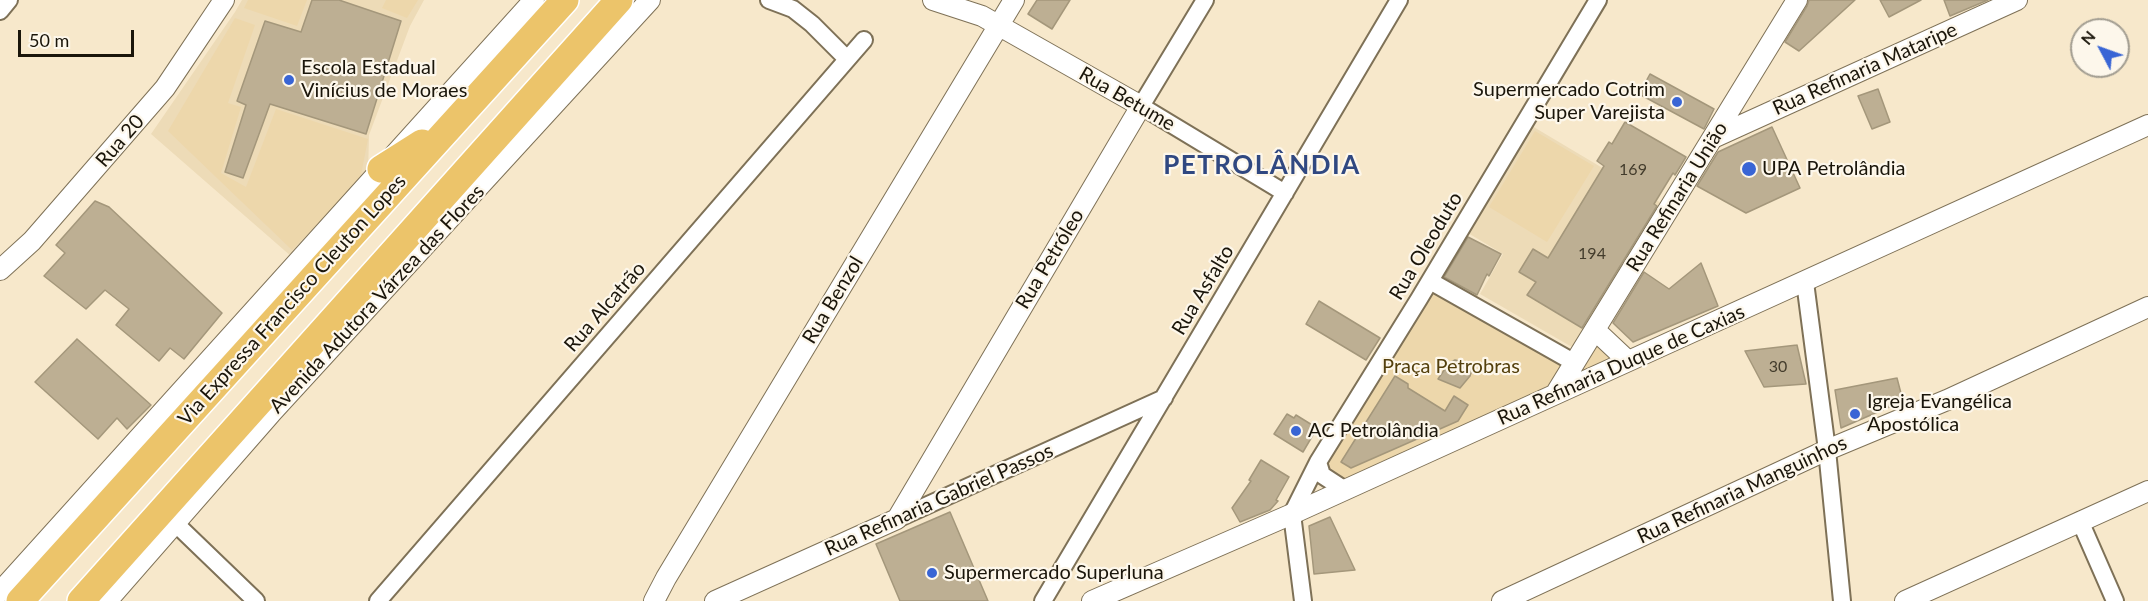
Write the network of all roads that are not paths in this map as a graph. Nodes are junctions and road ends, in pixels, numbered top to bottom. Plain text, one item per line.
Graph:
1 (9, 0) edge
2 (224, 0) edge
3 (534, 0) edge
4 (565, 0) edge
5 (619, 0) edge
6 (650, 0) edge
7 (769, 0) edge
8 (933, 0) edge
9 (1014, 0) edge
10 (1205, 0) edge
11 (1399, 0) edge
12 (2017, 0) edge
13 (1594, 3) edge
14 (1788, 5) edge
15 (0, 11) edge
16 (986, 14) edge
17 (864, 40) dead end
18 (847, 59) junction
19 (1141, 106) junction
20 (453, 122) junction
21 (2148, 125) edge
22 (1713, 138) junction
23 (381, 170) junction
24 (1285, 193) junction
25 (0, 270) edge
26 (1430, 281) junction
27 (1805, 282) junction
28 (2148, 307) edge
29 (1595, 330) junction
30 (1628, 361) junction
31 (1575, 363) junction
32 (1556, 393) junction
33 (1164, 398) junction
34 (1827, 450) junction
35 (1317, 462) junction
36 (1345, 490) junction
37 (2148, 491) edge
38 (1292, 514) junction
39 (897, 519) junction
40 (2080, 521) junction
41 (175, 523) junction
42 (0, 592) edge
43 (20, 601) edge
44 (81, 601) edge
45 (107, 601) edge
46 (256, 601) edge
47 (378, 601) edge
48 (654, 601) edge
49 (715, 601) edge
50 (1043, 601) edge
51 (1092, 601) edge
52 (1303, 601) edge
53 (1502, 601) edge
54 (1842, 601) edge
55 (1905, 601) edge
56 (2115, 601) edge

1 - 15 street
2 - 25 street, Rua 20
3 - 23 street
4 - 20 highway, Via Expressa Francisco Cleuton Lopes
5 - 44 highway
6 - 41 street, Avenida Adutora Várzea das Flores
7 - 18 street
8 - 16 street, Rua Betume
9 - 16 street, Rua Benzol
10 - 19 street, Rua Petróleo
11 - 24 street, Rua Asfalto
12 - 22 street, Rua Refinaria Mataripe
13 - 26 street, Rua Oleoduto
14 - 22 street, Rua Refinaria União
16 - 19 street, Rua Betume
16 - 48 street, Rua Benzol
17 - 18 street, Rua Alcatrão
18 - 47 street, Rua Alcatrão
19 - 24 street, Rua Betume
19 - 39 street, Rua Petróleo
20 - 23 highway
20 - 43 highway, Via Expressa Francisco Cleuton Lopes
21 - 27 street, Rua Refinaria Duque de Caxias
22 - 29 street, Rua Refinaria União
23 - 42 street
24 - 33 street, Rua Asfalto
26 - 31 street
26 - 35 street, Rua Oleoduto
27 - 30 street, Rua Refinaria Duque de Caxias
27 - 34 street
28 - 34 street, Rua Refinaria Manguinhos
29 - 30 street
29 - 31 street, Rua Refinaria União
30 - 32 street, Rua Refinaria Duque de Caxias
31 - 32 street, Rua Refinaria União
32 - 36 street, Rua Refinaria Duque de Caxias
33 - 39 street, Rua Refinaria Gabriel Passos
33 - 50 street, Rua Asfalto
34 - 53 street, Rua Refinaria Manguinhos
34 - 54 street
35 - 36 street
35 - 38 street, Rua Oleoduto
36 - 38 street, Rua Refinaria Duque de Caxias
37 - 40 street
38 - 51 street, Rua Refinaria Duque de Caxias
38 - 52 street
39 - 49 street, Rua Refinaria Gabriel Passos
40 - 55 street
40 - 56 street
41 - 45 street, Avenida Adutora Várzea das Flores
41 - 46 street

